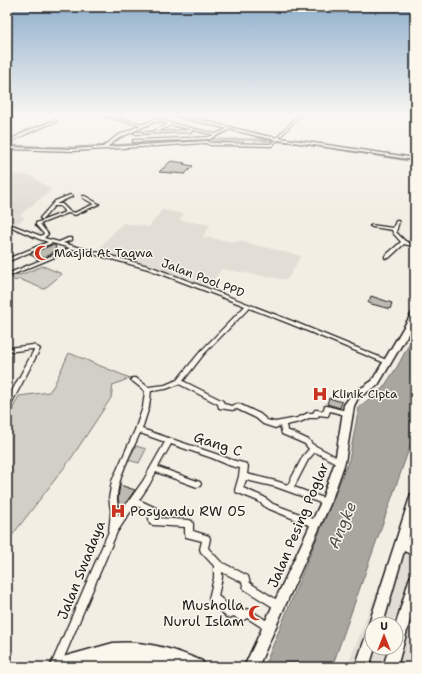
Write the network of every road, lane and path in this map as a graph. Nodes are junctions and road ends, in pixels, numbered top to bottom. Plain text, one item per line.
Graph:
1 (116, 146) edge
2 (323, 146) edge
3 (105, 147) joint
4 (7, 148) edge
5 (415, 159) edge
6 (71, 196) dead end
7 (84, 197) dead end
8 (54, 205) junction
9 (68, 212) junction
10 (42, 218) dead end
11 (397, 222) dead end
12 (7, 223) edge
13 (372, 226) dead end
14 (394, 229) junction
15 (41, 238) junction
16 (70, 239) dead end
17 (53, 241) junction
18 (402, 242) junction
19 (60, 243) junction
20 (415, 246) edge
21 (74, 248) junction
22 (387, 257) dead end
23 (7, 261) edge
24 (7, 276) edge
25 (248, 306) junction
26 (415, 315) edge
27 (7, 350) edge
28 (387, 362) junction
29 (134, 380) dead end
30 (179, 382) junction
31 (148, 390) junction
32 (9, 398) edge
33 (7, 406) edge
34 (348, 414) junction
35 (283, 425) junction
36 (138, 430) junction
37 (169, 441) junction
38 (314, 448) junction
39 (340, 462) junction
40 (155, 469) junction
41 (243, 476) junction
42 (197, 484) dead end
43 (290, 489) junction
44 (415, 498) edge
45 (133, 501) junction
46 (326, 502) junction
47 (316, 524) junction
48 (113, 531) junction
49 (402, 540) junction
50 (415, 550) edge
51 (218, 565) junction
52 (415, 580) edge
53 (278, 606) junction
54 (378, 616) edge
55 (404, 619) edge
56 (270, 627) junction
57 (366, 656) edge
58 (393, 656) edge
59 (55, 667) edge
60 (59, 667) edge
61 (90, 667) edge
62 (179, 667) edge
63 (196, 667) edge
64 (251, 667) edge
65 (362, 667) edge
66 (390, 667) edge

1 - 3 street
2 - 5 street
3 - 4 street
6 - 8 street
7 - 9 street
8 - 9 street
8 - 10 street
9 - 15 street
11 - 14 street
12 - 15 street, Jalan Pool PPD
13 - 14 street
14 - 18 street
15 - 17 street, Jalan Pool PPD
16 - 19 street
17 - 19 street, Jalan Pool PPD
17 - 23 street
18 - 20 street
18 - 22 street
19 - 21 street, Jalan Pool PPD
21 - 24 street
21 - 25 street, Jalan Pool PPD
25 - 28 street, Jalan Pool PPD
25 - 30 street
26 - 28 street, Jalan Pesing Poglar
27 - 32 street
28 - 34 street, Jalan Pesing Poglar
29 - 31 street
30 - 31 street
30 - 35 street
31 - 36 street, Jalan Swadaya
32 - 33 street
34 - 35 street
34 - 39 street, Jalan Pesing Poglar
35 - 38 street
36 - 37 street, Gang C
36 - 48 street, Jalan Swadaya
37 - 40 street
37 - 41 street, Gang C
38 - 39 street
38 - 43 street
39 - 46 street, Jalan Pesing Poglar
40 - 42 street
40 - 45 street
41 - 43 street, Gang C
41 - 47 street
43 - 46 street, Gang C
44 - 49 street
45 - 48 street
45 - 51 street
46 - 47 street, Jalan Pesing Poglar
47 - 53 street, Jalan Pesing Poglar
48 - 59 street, Jalan Swadaya
49 - 50 street
49 - 54 street
51 - 53 street
51 - 56 street
52 - 55 street
53 - 56 street, Jalan Pesing Poglar
56 - 64 street, Jalan Pesing Poglar
57 - 65 street
58 - 66 street
60 - 63 highway
61 - 62 highway

